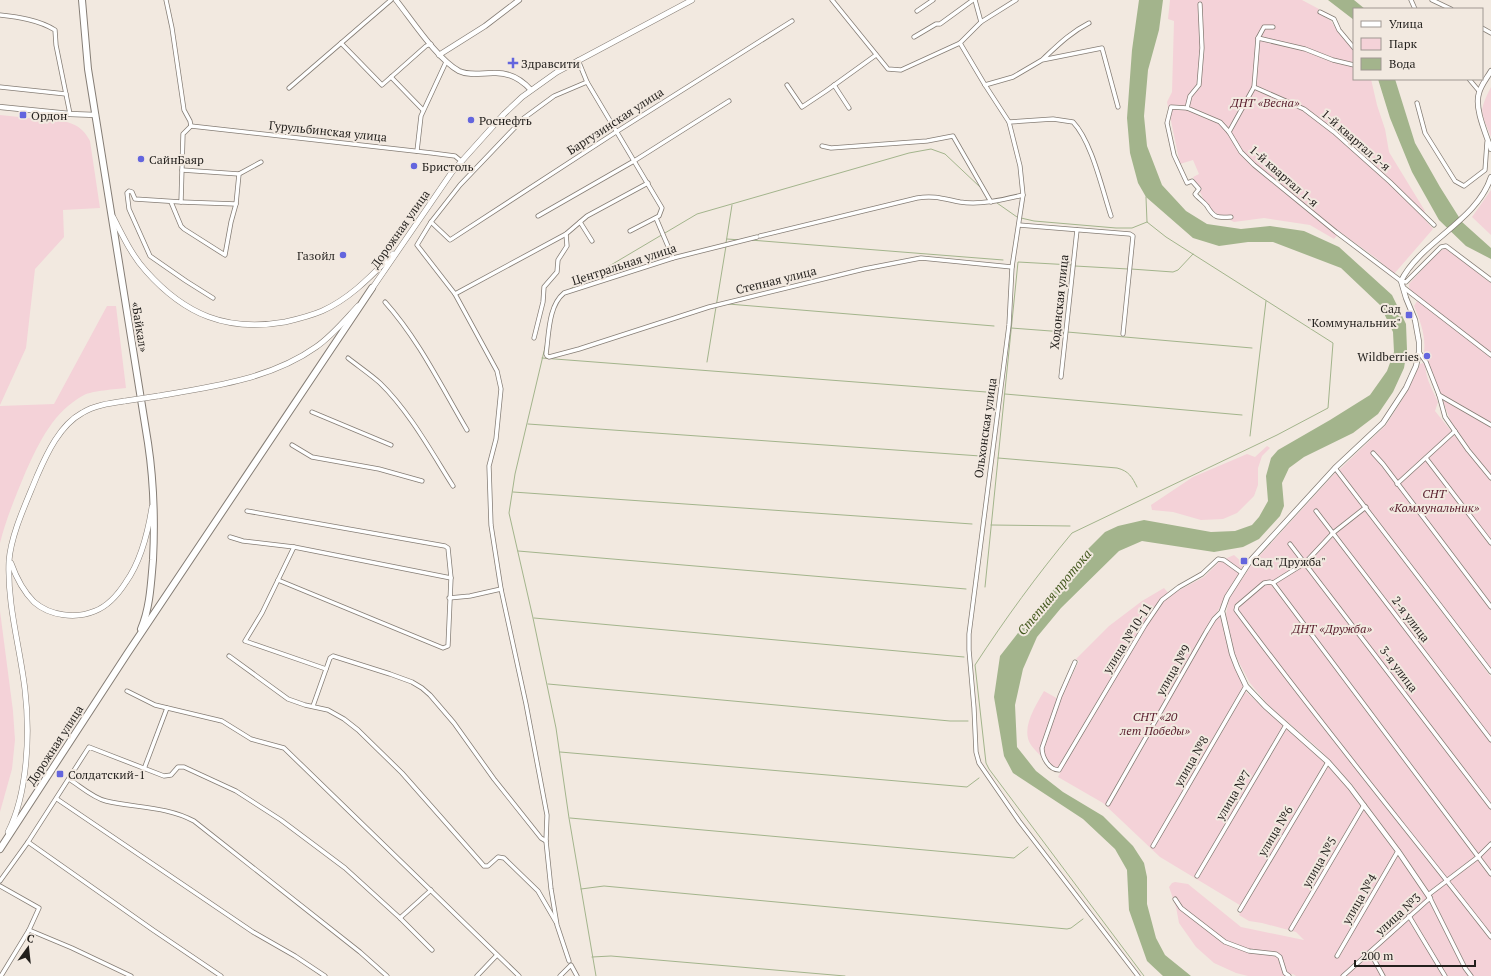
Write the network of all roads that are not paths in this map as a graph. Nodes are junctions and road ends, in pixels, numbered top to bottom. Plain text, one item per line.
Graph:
1 (82, 0) edge
2 (166, 0) edge
3 (391, 0) edge
4 (396, 0) edge
5 (519, 0) edge
6 (692, 0) edge
7 (832, 0) edge
8 (923, 0) edge
9 (933, 0) edge
10 (974, 0) edge
11 (1016, 0) edge
12 (1432, 0) edge
13 (1200, 4) dead end
14 (926, 5) junction
15 (1449, 8) edge
16 (917, 11) dead end
17 (1320, 12) dead end
18 (0, 15) edge
19 (792, 21) dead end
20 (981, 22) junction
21 (1089, 23) dead end
22 (1273, 27) dead end
23 (914, 37) dead end
24 (1258, 38) junction
25 (341, 43) junction
26 (960, 43) junction
27 (431, 44) junction
28 (1353, 47) edge
29 (876, 54) junction
30 (440, 55) junction
31 (578, 60) junction
32 (1042, 60) junction
33 (446, 62) junction
34 (1353, 65) edge
35 (1491, 71) edge
36 (391, 77) junction
37 (1470, 80) edge
38 (587, 82) junction
39 (787, 85) dead end
40 (834, 85) junction
41 (985, 85) junction
42 (0, 87) edge
43 (1254, 87) junction
44 (289, 88) dead end
45 (531, 90) junction
46 (1479, 91) junction
47 (66, 94) junction
48 (729, 101) dead end
49 (1417, 103) dead end
50 (0, 107) edge
51 (1118, 107) dead end
52 (849, 108) dead end
53 (1186, 108) junction
54 (423, 110) junction
55 (70, 114) junction
56 (96, 115) junction
57 (1009, 122) junction
58 (191, 126) junction
59 (616, 132) junction
60 (1229, 132) junction
61 (1488, 139) junction
62 (822, 146) dead end
63 (1491, 149) edge
64 (417, 151) junction
65 (461, 160) junction
66 (634, 161) junction
67 (261, 162) dead end
68 (182, 170) junction
69 (239, 174) junction
70 (1491, 177) edge
71 (648, 183) junction
72 (1023, 196) junction
73 (171, 202) junction
74 (181, 202) junction
75 (991, 202) junction
76 (236, 204) junction
77 (111, 214) junction
78 (538, 216) dead end
79 (1111, 216) dead end
80 (1231, 217) dead end
81 (656, 218) junction
82 (431, 222) junction
83 (580, 222) junction
84 (1019, 225) junction
85 (1434, 225) dead end
86 (1077, 230) junction
87 (630, 231) dead end
88 (566, 234) junction
89 (592, 242) dead end
90 (403, 245) junction
91 (673, 258) junction
92 (1012, 267) junction
93 (1491, 280) edge
94 (1402, 284) junction
95 (372, 288) junction
96 (455, 294) junction
97 (213, 298) dead end
98 (385, 302) dead end
99 (1123, 334) dead end
100 (534, 338) dead end
101 (1419, 352) junction
102 (1491, 355) edge
103 (549, 357) joint
104 (348, 358) dead end
105 (1061, 377) dead end
106 (1439, 395) junction
107 (312, 412) dead end
108 (1491, 425) edge
109 (467, 430) dead end
110 (1455, 431) junction
111 (292, 445) dead end
112 (391, 445) dead end
113 (1373, 453) dead end
114 (1426, 458) junction
115 (1336, 468) junction
116 (1491, 478) edge
117 (422, 481) dead end
118 (1397, 484) junction
119 (453, 486) dead end
120 (154, 490) junction
121 (1366, 508) junction
122 (247, 511) dead end
123 (1316, 511) dead end
124 (1333, 533) junction
125 (230, 537) dead end
126 (1491, 543) edge
127 (1290, 544) dead end
128 (294, 547) junction
129 (9, 560) junction
130 (1305, 562) junction
131 (1242, 573) junction
132 (451, 578) junction
133 (278, 580) junction
134 (1273, 584) junction
135 (501, 589) junction
136 (449, 598) junction
137 (1491, 607) edge
138 (1222, 610) junction
139 (127, 654) junction
140 (229, 656) dead end
141 (1075, 662) dead end
142 (326, 669) junction
143 (1491, 672) edge
144 (1246, 686) junction
145 (127, 691) dead end
146 (313, 706) junction
147 (167, 708) junction
148 (1286, 725) junction
149 (1491, 740) edge
150 (1328, 762) junction
151 (144, 769) junction
152 (69, 779) junction
153 (56, 799) junction
154 (1108, 804) dead end
155 (1364, 805) junction
156 (1491, 807) edge
157 (546, 841) junction
158 (28, 842) junction
159 (1491, 844) edge
160 (1152, 846) dead end
161 (0, 848) edge
162 (1398, 851) junction
163 (1478, 857) junction
164 (1491, 874) edge
165 (1197, 876) dead end
166 (0, 881) edge
167 (1447, 881) junction
168 (0, 886) edge
169 (431, 890) junction
170 (1429, 896) junction
171 (1176, 899) dead end
172 (1240, 910) dead end
173 (1410, 916) junction
174 (400, 918) junction
175 (557, 925) junction
176 (1291, 929) dead end
177 (29, 930) junction
178 (1491, 936) edge
179 (432, 950) dead end
180 (1370, 952) junction
181 (497, 955) junction
182 (1337, 956) dead end
183 (568, 961) dead end
184 (1, 976) edge
185 (131, 976) edge
186 (221, 976) edge
187 (324, 976) edge
188 (387, 976) edge
189 (476, 976) edge
190 (518, 976) edge
191 (560, 976) edge
192 (576, 976) edge
193 (1138, 976) edge
194 (1289, 976) edge
195 (1343, 976) edge
196 (1383, 976) edge
197 (1445, 976) edge
198 (1471, 976) edge

1 - 56 highway, «Байкал»
2 - 58 street
3 - 25 street
4 - 27 street
5 - 30 street
6 - 31 main road, Дорожная улица
7 - 29 street
8 - 14 street
9 - 14 street
10 - 20 street
10 - 23 street
11 - 20 street
12 - 15 street
13 - 53 street
14 - 16 street
17 - 28 street
18 - 47 street
19 - 59 street, Баргузинская улица
20 - 26 street
21 - 32 street
22 - 24 street
24 - 34 street
24 - 43 street
25 - 36 street
25 - 44 street
26 - 29 street
26 - 41 street, Ольхонская улица
27 - 30 street
27 - 36 street
29 - 40 street
30 - 33 street
31 - 38 street
31 - 45 main road, Дорожная улица
32 - 41 street
32 - 51 street
33 - 45 street
33 - 54 street
35 - 46 street
36 - 54 street
37 - 46 street
38 - 59 street
38 - 82 street
39 - 40 street
40 - 52 street
41 - 57 street, Ольхонская улица
42 - 47 street
43 - 60 street
43 - 85 street, 1-й квартал 2-я
45 - 65 main road, Дорожная улица
46 - 61 street
47 - 55 street
48 - 66 street
49 - 61 street
50 - 55 street
53 - 60 street, 1-й квартал 1-я
53 - 80 street
54 - 64 street
55 - 56 street
56 - 77 highway, «Байкал»
57 - 72 street, Ольхонская улица
57 - 79 street
58 - 64 street, Гурульбинская улица
58 - 68 street
59 - 66 street
59 - 82 street, Баргузинская улица
60 - 94 street, 1-й квартал 1-я
61 - 63 street
62 - 75 street
64 - 65 street, Гурульбинская улица
65 - 90 main road, Дорожная улица
66 - 71 street
66 - 78 street
67 - 69 street
68 - 69 street
68 - 74 street
69 - 76 street
70 - 94 street
71 - 81 street
71 - 83 street
72 - 75 street, Центральная улица
72 - 84 street, Ольхонская улица
73 - 74 street
73 - 76 street
73 - 97 street
74 - 76 street
75 - 91 street, Центральная улица
77 - 90 main road
77 - 120 highway, «Байкал»
81 - 87 street
81 - 91 street
82 - 96 street
83 - 88 street
83 - 89 street
84 - 86 street
84 - 92 street, Ольхонская улица
86 - 99 street
86 - 105 street, Ходонская улица
88 - 96 street
88 - 100 street
90 - 95 main road, Дорожная улица
91 - 103 street, Центральная улица
92 - 103 street, Степная улица
92 - 193 street, Ольхонская улица
93 - 94 street
94 - 101 street
94 - 102 street, 1-й квартал 1-я
95 - 129 main road, Дорожная улица, bridge
95 - 139 highway
96 - 135 street
98 - 109 street
101 - 106 street
101 - 115 street
104 - 119 street
106 - 108 street
106 - 110 street
107 - 112 street
110 - 114 street
110 - 116 street
111 - 117 street
113 - 118 street
114 - 118 street
114 - 126 street
115 - 121 street
115 - 131 street
118 - 137 street
120 - 129 main road
120 - 139 highway, «Байкал»
121 - 124 street
121 - 143 street
122 - 132 street
123 - 124 street, 2-я улица
124 - 130 street
124 - 149 street, 2-я улица
125 - 128 street
127 - 130 street, 3-я улица
128 - 132 street
128 - 133 street
129 - 161 main road, Дорожная улица
130 - 134 street
130 - 156 street, 3-я улица
131 - 138 street
131 - 141 street, улица №10-11
132 - 136 street
133 - 136 street
133 - 142 street
134 - 163 street
134 - 167 street
135 - 136 street
135 - 157 street
138 - 144 street
138 - 154 street, улица №9
139 - 161 highway, Дорожная улица
140 - 146 street
142 - 146 street
142 - 157 street
144 - 148 street
144 - 160 street, улица №8
145 - 147 street
146 - 175 street
147 - 151 street
147 - 169 street
148 - 150 street
148 - 165 street, улица №7
150 - 155 street
150 - 172 street, улица №6
151 - 152 street
151 - 174 street
152 - 153 street
152 - 188 street
153 - 158 street
153 - 187 street
155 - 162 street
155 - 176 street, улица №5
157 - 175 street
158 - 166 street
158 - 186 street
159 - 163 street, улица №3
162 - 170 street
162 - 182 street, улица №4
163 - 164 street
163 - 167 street, улица №3
167 - 170 street, улица №3
167 - 178 street
168 - 177 street
169 - 174 street
169 - 181 street
170 - 173 street, улица №3
170 - 198 street
171 - 194 street
173 - 180 street, улица №3
173 - 197 street
174 - 179 street
175 - 183 street
177 - 184 street
177 - 185 street
180 - 195 street, улица №3
180 - 196 street
181 - 189 street
181 - 190 street
191 - 192 street

